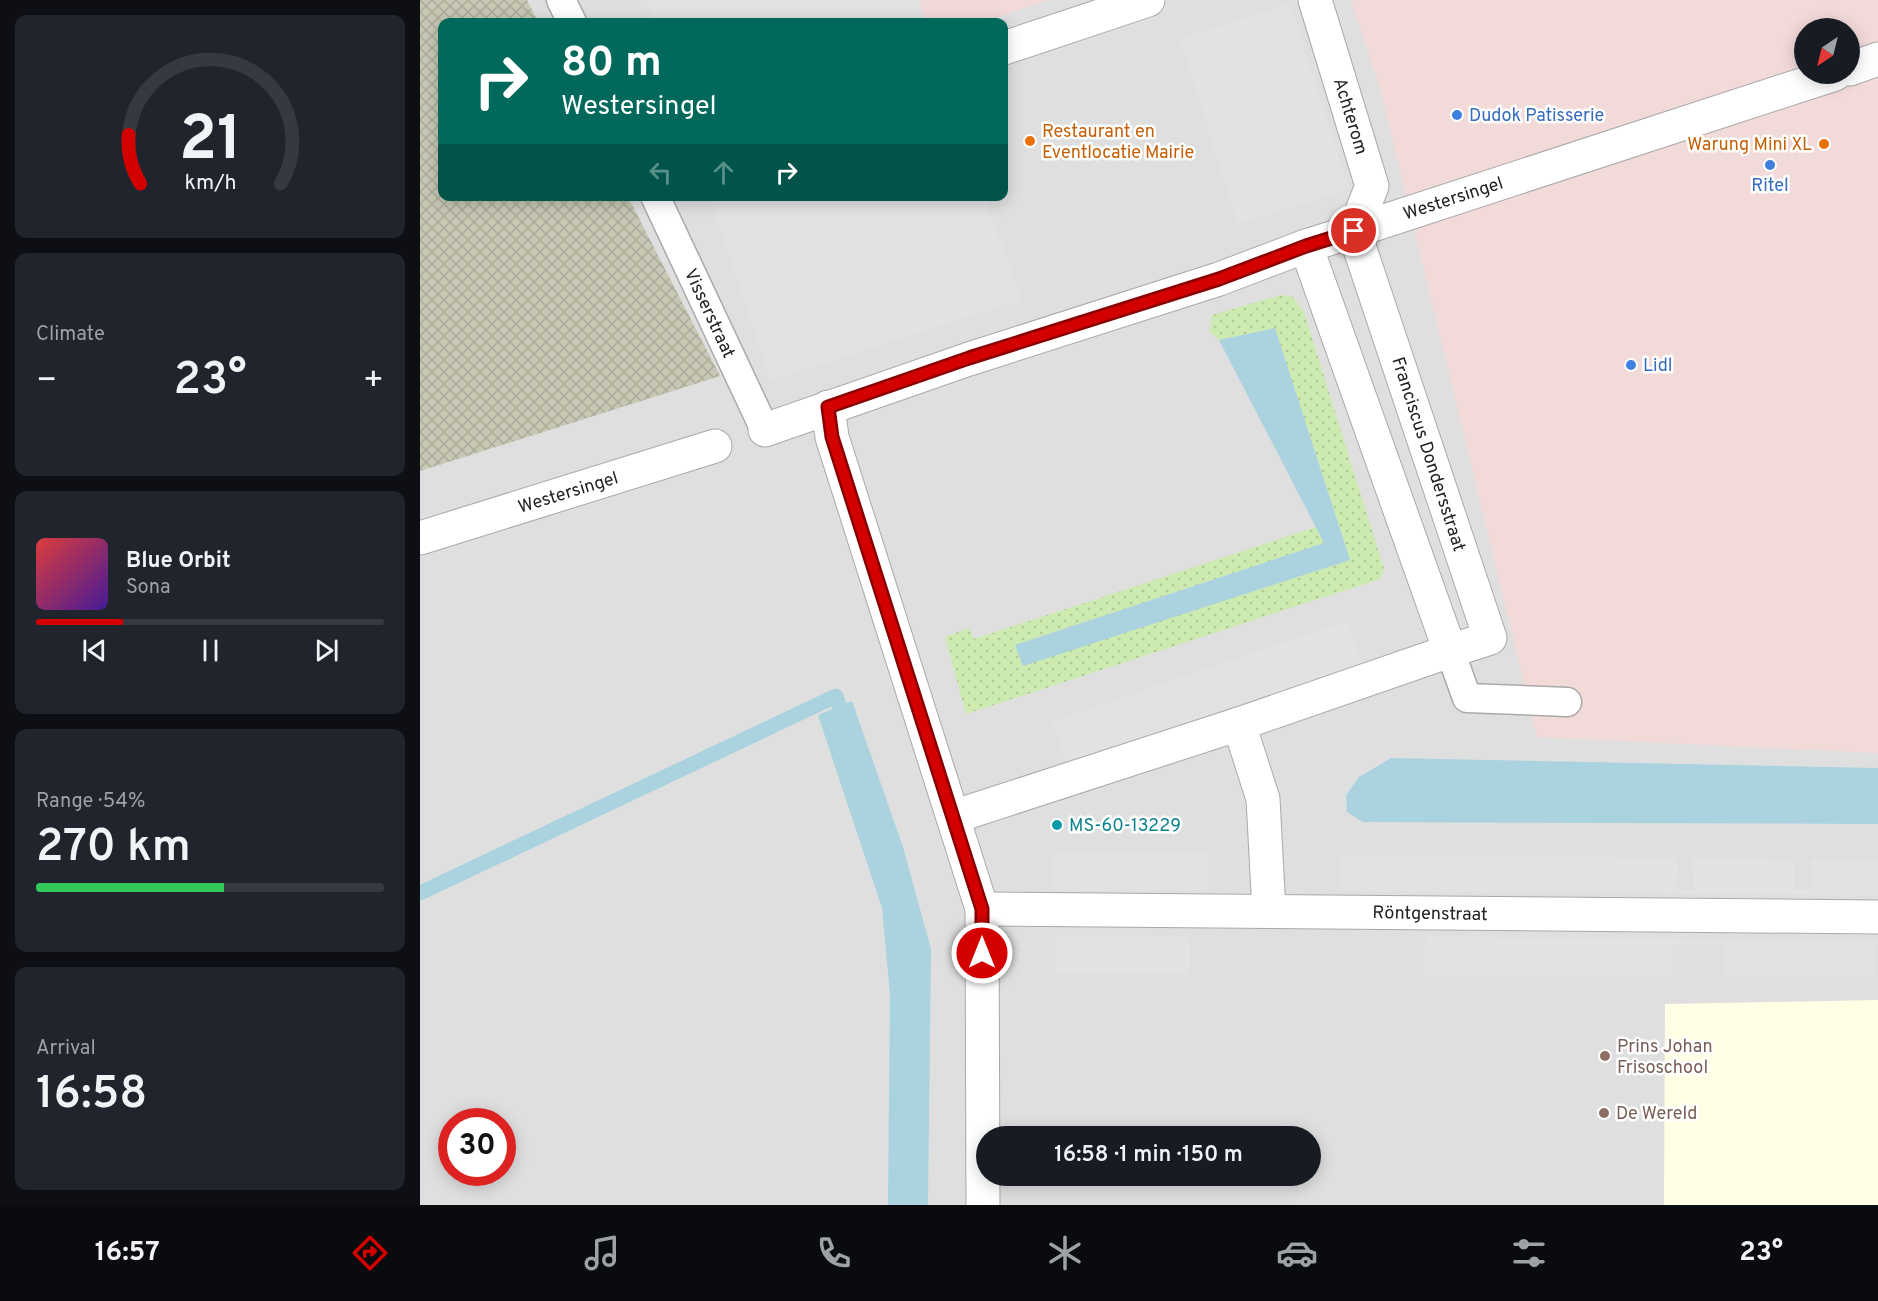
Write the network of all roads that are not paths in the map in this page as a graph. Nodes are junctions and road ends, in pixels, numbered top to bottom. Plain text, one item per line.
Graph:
1 (561, 0) edge
2 (1148, 0) edge
3 (1315, 0) edge
4 (570, 18) edge
5 (1008, 47) edge
6 (1878, 59) edge
7 (1860, 65) edge
8 (1804, 84) edge
9 (657, 201) edge
10 (1354, 231) junction
11 (1306, 246) junction
12 (828, 407) junction
13 (765, 430) joint
14 (715, 446) dead end
15 (420, 538) edge
16 (1450, 651) junction
17 (1566, 702) dead end
18 (1239, 724) junction
19 (953, 818) junction
20 (982, 909) junction
21 (1269, 911) junction
22 (1878, 917) edge
23 (983, 1205) edge

1 - 4 lane
2 - 5 street
3 - 10 street, Achterom
6 - 7 street
8 - 10 street, Westersingel
9 - 13 lane, Visserstraat
10 - 11 street, Westersingel
10 - 16 street, Franciscus Dondersstraat
11 - 12 street, Westersingel
11 - 16 street
12 - 13 street, Westersingel
12 - 19 street
14 - 15 street, Westersingel
16 - 17 lane
16 - 18 street, Franciscus Dondersstraat
18 - 19 street, Franciscus Dondersstraat
18 - 21 street
19 - 20 street
20 - 21 street, Röntgenstraat
20 - 23 street
21 - 22 street, Röntgenstraat

